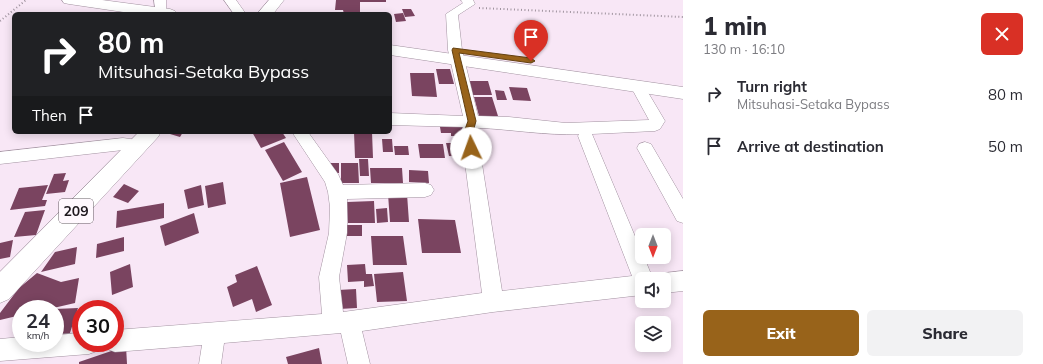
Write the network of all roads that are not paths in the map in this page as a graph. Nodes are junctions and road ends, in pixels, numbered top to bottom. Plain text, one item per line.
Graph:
1 (69, 0) edge
2 (278, 0) edge
3 (231, 1) edge
4 (468, 2) edge
5 (164, 9) edge
6 (239, 12) edge
7 (267, 12) edge
8 (392, 40) edge
9 (392, 50) edge
10 (456, 55) junction
11 (683, 82) edge
12 (638, 87) junction
13 (683, 93) edge
14 (392, 119) edge
15 (472, 121) junction
16 (301, 134) edge
17 (586, 136) dead end
18 (145, 139) edge
19 (645, 148) dead end
20 (0, 158) edge
21 (425, 190) dead end
22 (337, 192) junction
23 (683, 215) edge
24 (640, 272) edge
25 (683, 280) edge
26 (671, 282) edge
27 (635, 286) edge
28 (0, 290) edge
29 (492, 302) junction
30 (342, 322) junction
31 (215, 333) junction
32 (124, 340) edge
33 (72, 344) edge
34 (0, 350) edge
35 (210, 364) edge
36 (359, 364) edge

1 - 5 highway
2 - 7 highway
3 - 6 street
4 - 10 street
8 - 10 highway
9 - 10 highway
10 - 11 highway
10 - 12 highway
10 - 15 street
12 - 13 highway
12 - 15 street
14 - 15 street
15 - 29 street
16 - 22 street
17 - 24 street
18 - 20 street
18 - 28 highway, 209
19 - 23 street
21 - 22 street
22 - 30 street
25 - 26 street
27 - 29 street
29 - 30 street
30 - 31 street
30 - 36 street
31 - 32 street
31 - 35 street
33 - 34 street

